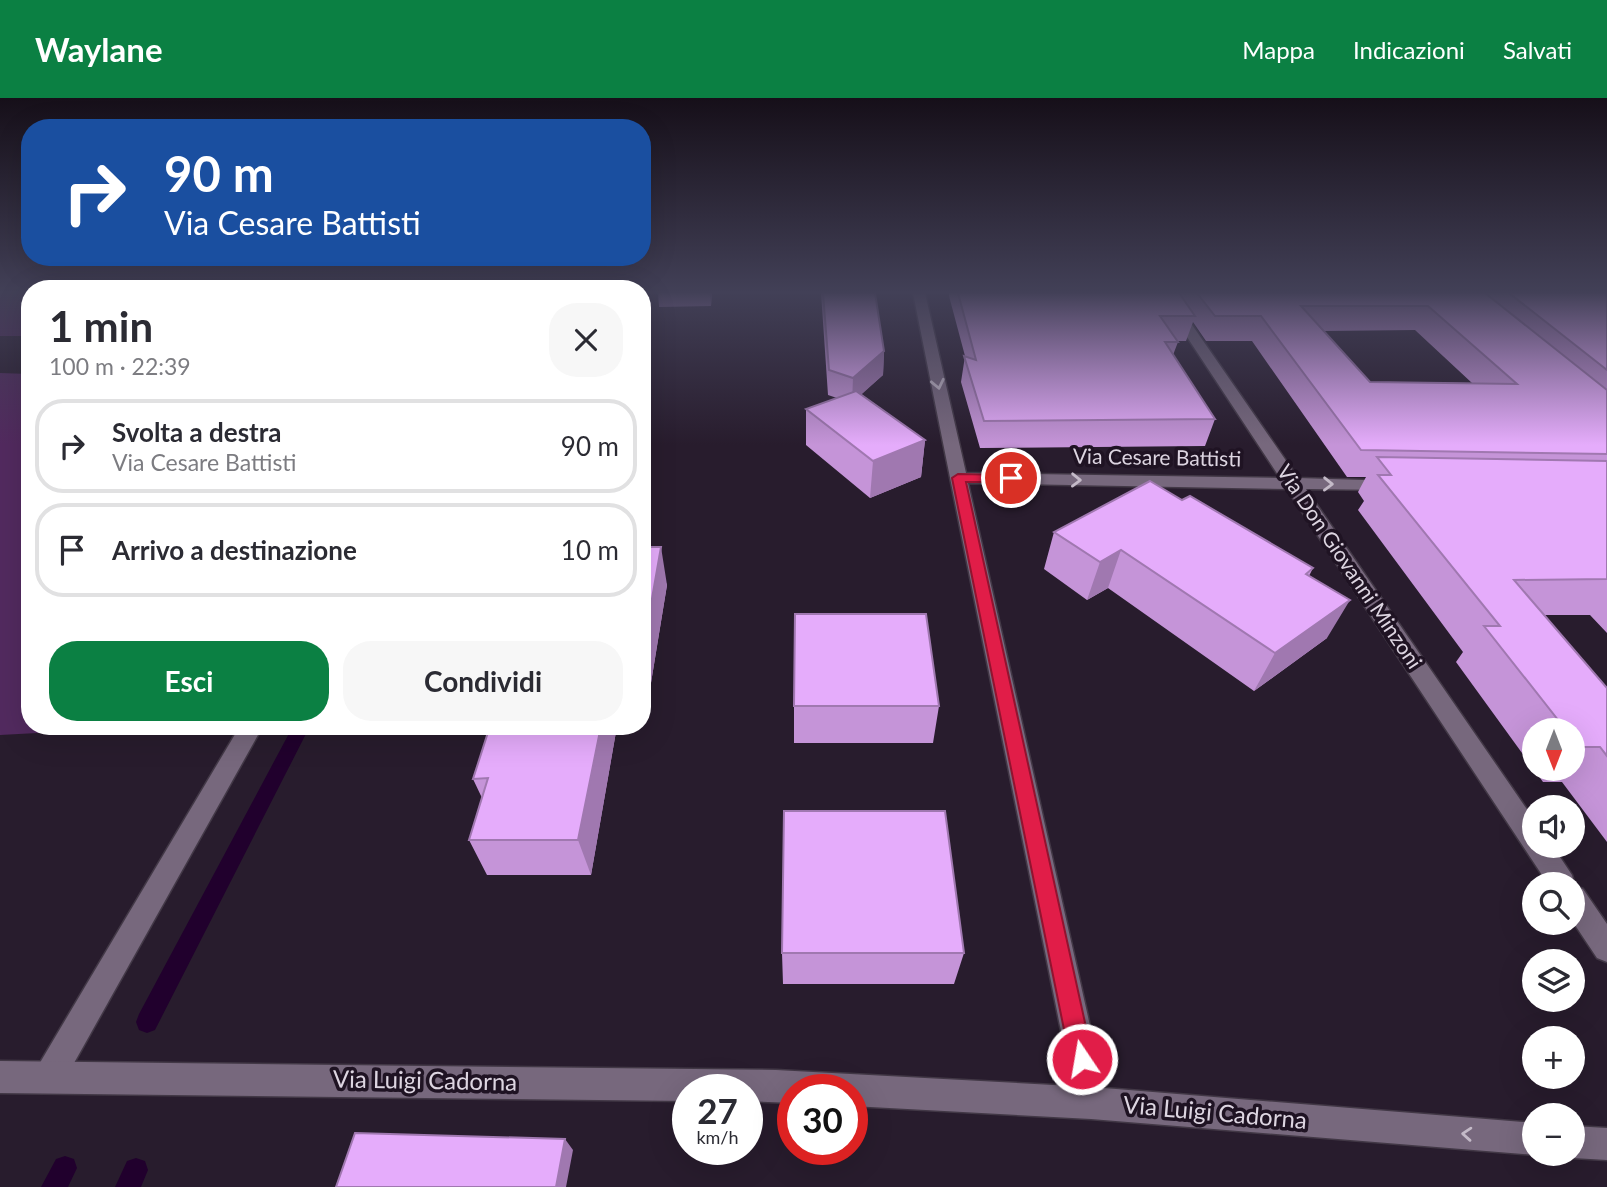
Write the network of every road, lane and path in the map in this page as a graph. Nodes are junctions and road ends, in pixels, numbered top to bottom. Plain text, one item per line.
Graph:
1 (930, 344) edge
2 (1198, 344) edge
3 (958, 478) junction
4 (1292, 483) junction
5 (1402, 485) edge
6 (247, 735) edge
7 (1522, 822) edge
8 (1585, 916) edge
9 (1607, 948) edge
10 (0, 1077) edge
11 (48, 1077) junction
12 (777, 1087) edge
13 (868, 1091) edge
14 (1091, 1103) junction
15 (1522, 1138) edge
16 (1585, 1143) edge
17 (1607, 1144) edge

1 -> 3 street
2 - 4 street, Via Don Giovanni Minzoni
3 -> 4 street, Via Cesare Battisti
3 - 14 street
4 -> 5 street, Via Cesare Battisti
4 - 7 street, Via Don Giovanni Minzoni
6 - 11 street
8 - 9 street
10 - 11 street, Via Luigi Cadorna
11 - 12 street, Via Luigi Cadorna
13 - 14 street, Via Luigi Cadorna
15 -> 14 street, Via Luigi Cadorna
16 - 17 street

